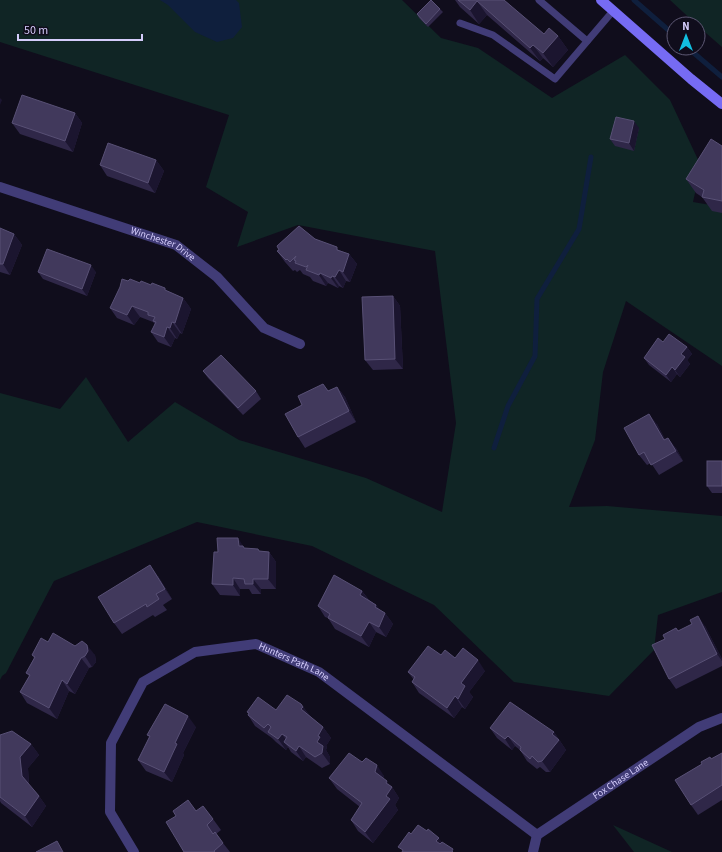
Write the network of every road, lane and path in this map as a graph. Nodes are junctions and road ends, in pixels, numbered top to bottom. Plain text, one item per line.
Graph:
1 (539, 0) edge
2 (601, 0) edge
3 (613, 11) junction
4 (460, 23) dead end
5 (587, 41) junction
6 (722, 104) edge
7 (0, 187) edge
8 (300, 344) dead end
9 (722, 718) edge
10 (537, 835) junction
11 (134, 852) edge
12 (533, 852) edge

1 - 5 lane
2 - 3 street
3 - 5 lane
3 - 6 street
4 - 5 lane
7 - 8 street, Winchester Drive
9 - 10 street, Fox Chase Lane
10 - 11 street, Hunters Path Lane
10 - 12 street

